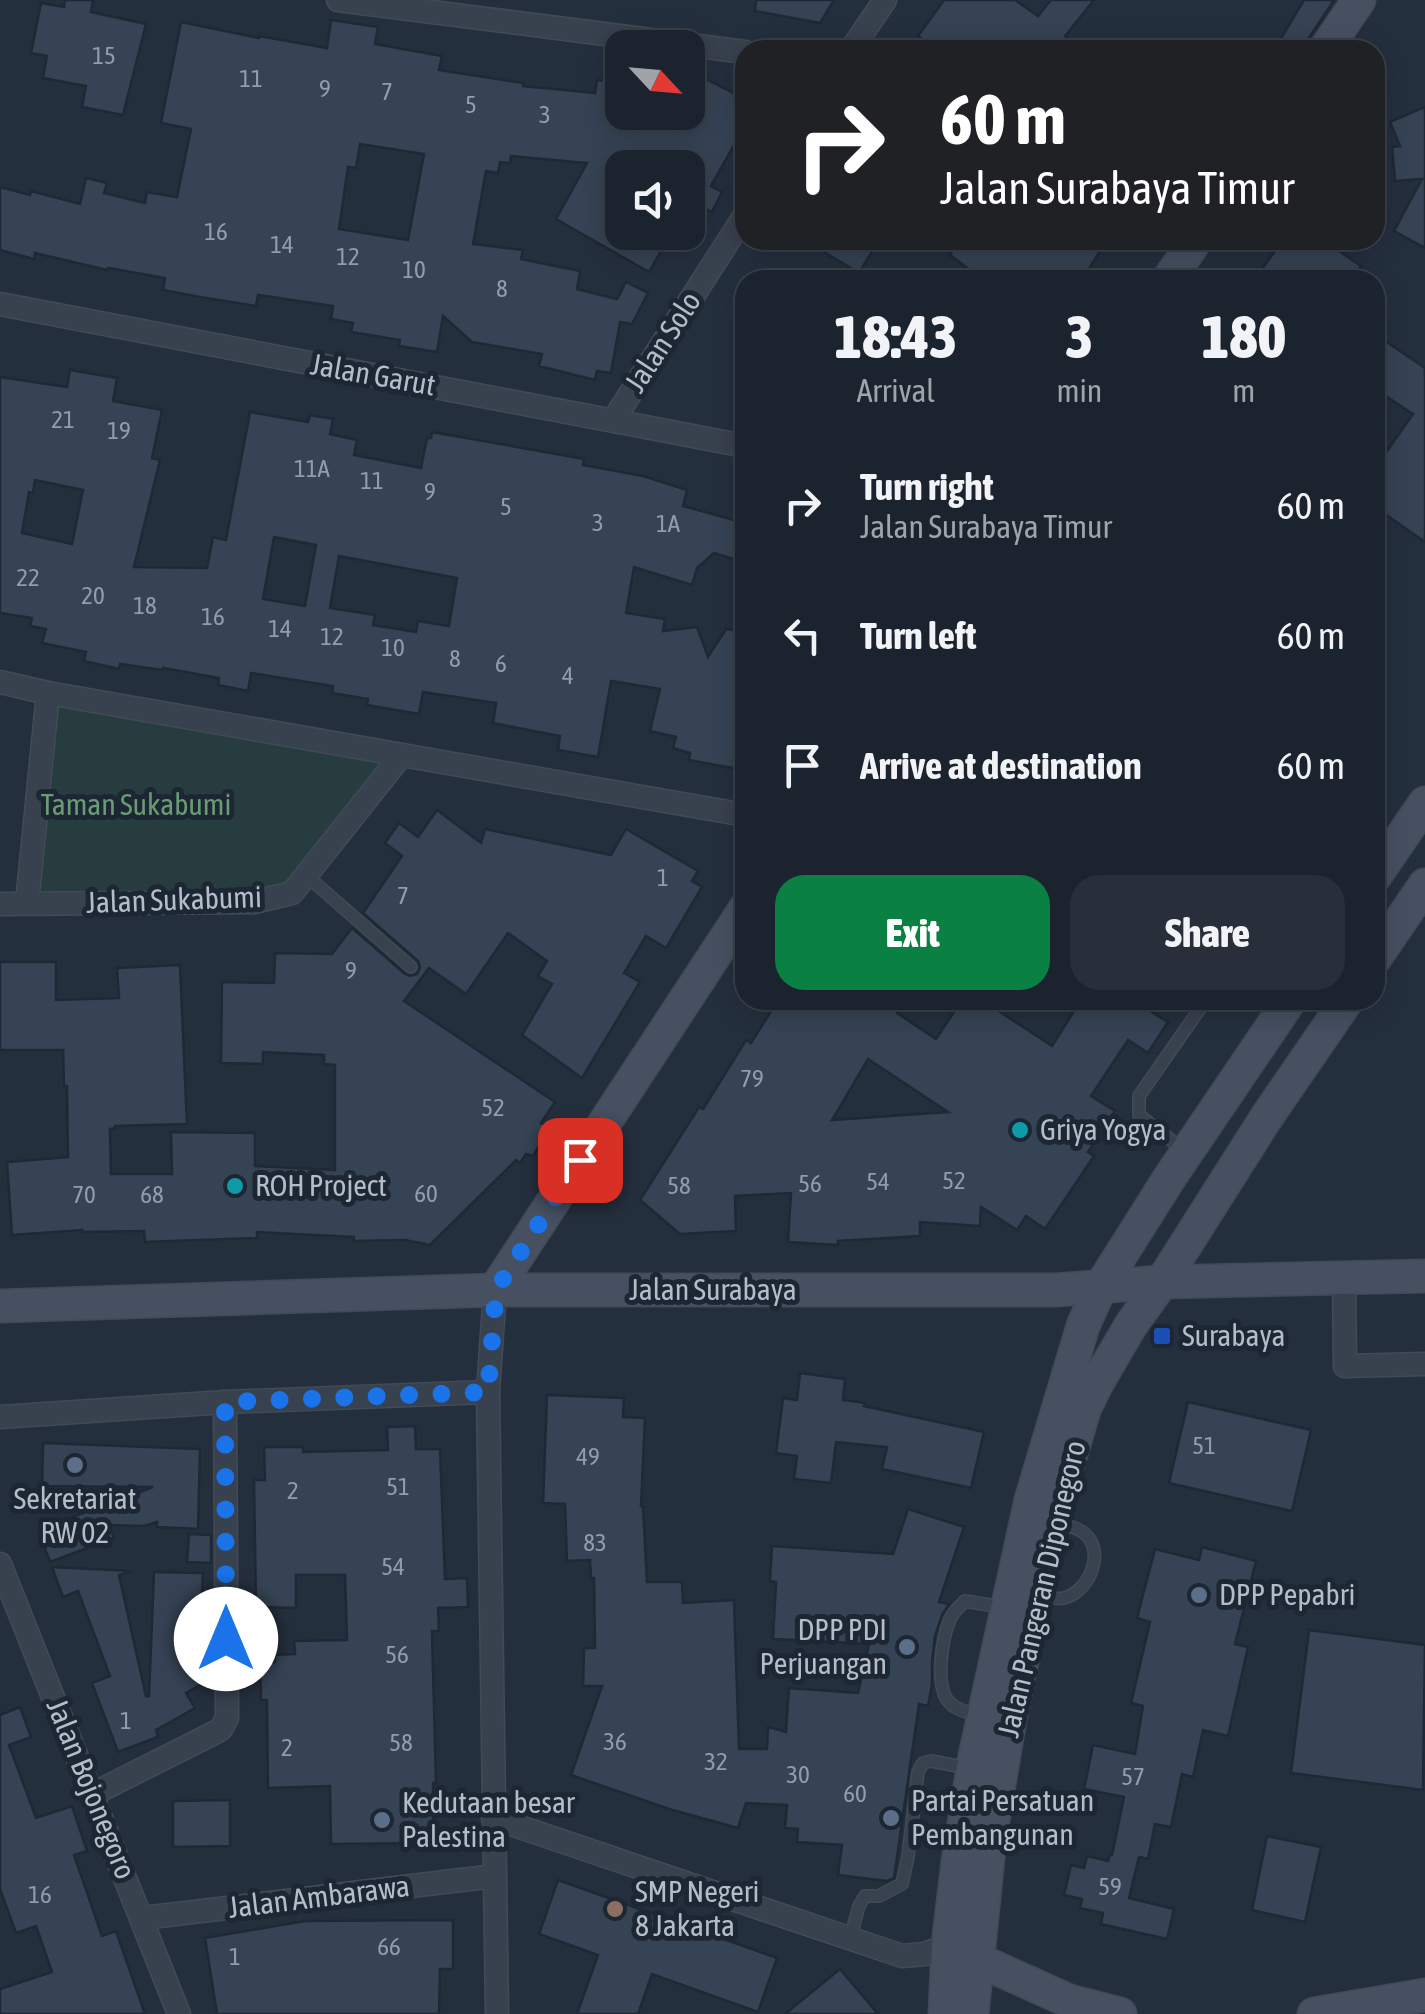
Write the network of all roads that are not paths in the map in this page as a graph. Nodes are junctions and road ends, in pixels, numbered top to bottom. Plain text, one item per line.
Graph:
1 (338, 0) edge
2 (885, 0) edge
3 (1358, 0) edge
4 (858, 40) edge
5 (1331, 40) edge
6 (735, 51) edge
7 (735, 231) edge
8 (0, 304) edge
9 (614, 419) junction
10 (735, 444) edge
11 (0, 682) edge
12 (48, 693) junction
13 (401, 756) junction
14 (1425, 803) edge
15 (735, 813) edge
16 (1385, 861) edge
17 (307, 876) junction
18 (1425, 885) edge
19 (27, 902) junction
20 (0, 904) edge
21 (735, 925) edge
22 (1385, 943) edge
23 (411, 967) dead end
24 (1199, 1010) edge
25 (1283, 1010) edge
26 (1339, 1010) edge
27 (1186, 1152) junction
28 (1425, 1276) edge
29 (1344, 1278) junction
30 (1162, 1282) junction
31 (1100, 1288) junction
32 (496, 1290) junction
33 (0, 1306) edge
34 (1425, 1364) edge
35 (488, 1392) junction
36 (225, 1402) junction
37 (0, 1417) edge
38 (1051, 1522) junction
39 (0, 1564) edge
40 (1021, 1602) junction
41 (997, 1717) junction
42 (972, 1769) junction
43 (93, 1794) junction
44 (493, 1818) junction
45 (494, 1876) junction
46 (143, 1918) junction
47 (850, 1939) junction
48 (962, 1952) junction
49 (1425, 1994) edge
50 (1362, 2010) edge
51 (179, 2014) edge
52 (497, 2014) edge
53 (945, 2014) edge
54 (972, 2014) edge
55 (1120, 2014) edge
56 (1314, 2014) edge

1 - 6 street
2 - 4 street
3 - 5 main road
7 - 9 street, Jalan Solo
8 - 9 street, Jalan Garut
9 - 10 street, Jalan Garut
11 - 12 street
12 - 13 street
12 - 19 street
13 - 15 street
13 - 17 street, Jalan Sukabumi
14 - 16 main road
17 - 19 street, Jalan Sukabumi
17 - 23 lane
18 - 22 main road
19 - 20 street, Jalan Sukabumi
21 - 32 main road
24 - 27 lane
25 - 27 main road, Jalan Pangeran Diponegoro
26 - 30 main road, Jalan Pangeran Diponegoro
27 - 31 main road, Jalan Pangeran Diponegoro
28 - 29 main road, Jalan Surabaya
29 - 30 main road, Jalan Surabaya
29 - 34 street
30 - 31 main road, Jalan Surabaya
30 - 38 main road, Jalan Pangeran Diponegoro
31 - 32 main road, Jalan Surabaya
31 - 40 main road, Jalan Pangeran Diponegoro
32 - 33 main road, Jalan Surabaya
32 - 35 street
35 - 36 street
35 - 44 street
36 - 37 street
36 - 43 street
38 - 40 main road, Jalan Pangeran Diponegoro
38 - 40 lane
39 - 43 street, Jalan Bojonegoro
40 - 41 main road, Jalan Pangeran Diponegoro
40 - 41 lane
41 - 42 main road, Jalan Pangeran Diponegoro
41 - 48 main road, Jalan Pangeran Diponegoro
42 - 47 lane
42 - 48 main road, Jalan Pangeran Diponegoro
43 - 46 street, Jalan Bojonegoro
44 - 45 street
44 - 47 street
45 - 46 street, Jalan Ambarawa
45 - 52 street
46 - 51 street, Jalan Bojonegoro
47 - 48 street
48 - 53 main road, Jalan Pangeran Diponegoro
48 - 54 main road, Jalan Pangeran Diponegoro
48 - 55 main road
49 - 50 main road
50 - 56 main road

